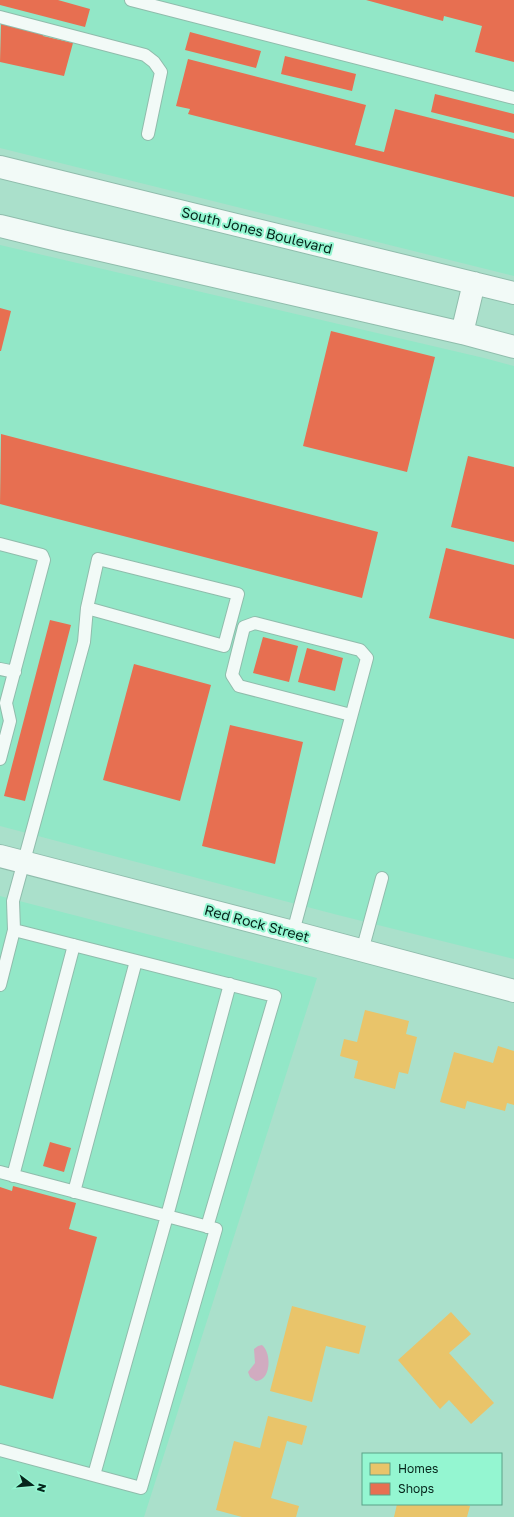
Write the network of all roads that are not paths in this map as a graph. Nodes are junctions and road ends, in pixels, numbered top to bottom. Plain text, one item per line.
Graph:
1 (131, 0) edge
2 (0, 17) edge
3 (514, 98) edge
4 (148, 134) dead end
5 (0, 167) edge
6 (0, 226) edge
7 (474, 283) junction
8 (514, 293) edge
9 (462, 333) junction
10 (514, 347) edge
11 (0, 544) edge
12 (86, 608) junction
13 (0, 669) edge
14 (15, 672) junction
15 (351, 715) junction
16 (0, 759) edge
17 (0, 856) edge
18 (24, 862) junction
19 (382, 878) dead end
20 (14, 930) junction
21 (293, 932) junction
22 (74, 945) junction
23 (362, 951) junction
24 (136, 961) junction
25 (230, 984) junction
26 (0, 985) edge
27 (514, 992) edge
28 (0, 1172) edge
29 (13, 1176) junction
30 (74, 1192) junction
31 (167, 1216) junction
32 (207, 1227) junction
33 (0, 1450) edge
34 (94, 1475) junction

1 - 3 lane
2 - 4 lane
5 - 7 main road, South Jones Boulevard
6 - 9 main road
7 - 8 main road, South Jones Boulevard
7 - 9 main road
9 - 10 main road
11 - 14 lane
12 - 12 lane
12 - 18 lane
13 - 14 lane
14 - 16 lane
15 - 15 lane
15 - 21 lane
17 - 18 main road, Red Rock Street
18 - 20 lane
18 - 21 main road, Red Rock Street
19 - 23 lane
20 - 22 lane
20 - 26 lane
21 - 23 main road, Red Rock Street
22 - 24 lane
22 - 29 lane
23 - 27 main road, Red Rock Street
24 - 25 lane
24 - 30 lane
25 - 31 lane
25 - 32 lane
28 - 29 lane
29 - 30 lane
30 - 31 lane
31 - 32 lane
31 - 34 lane
32 - 34 lane
33 - 34 lane

